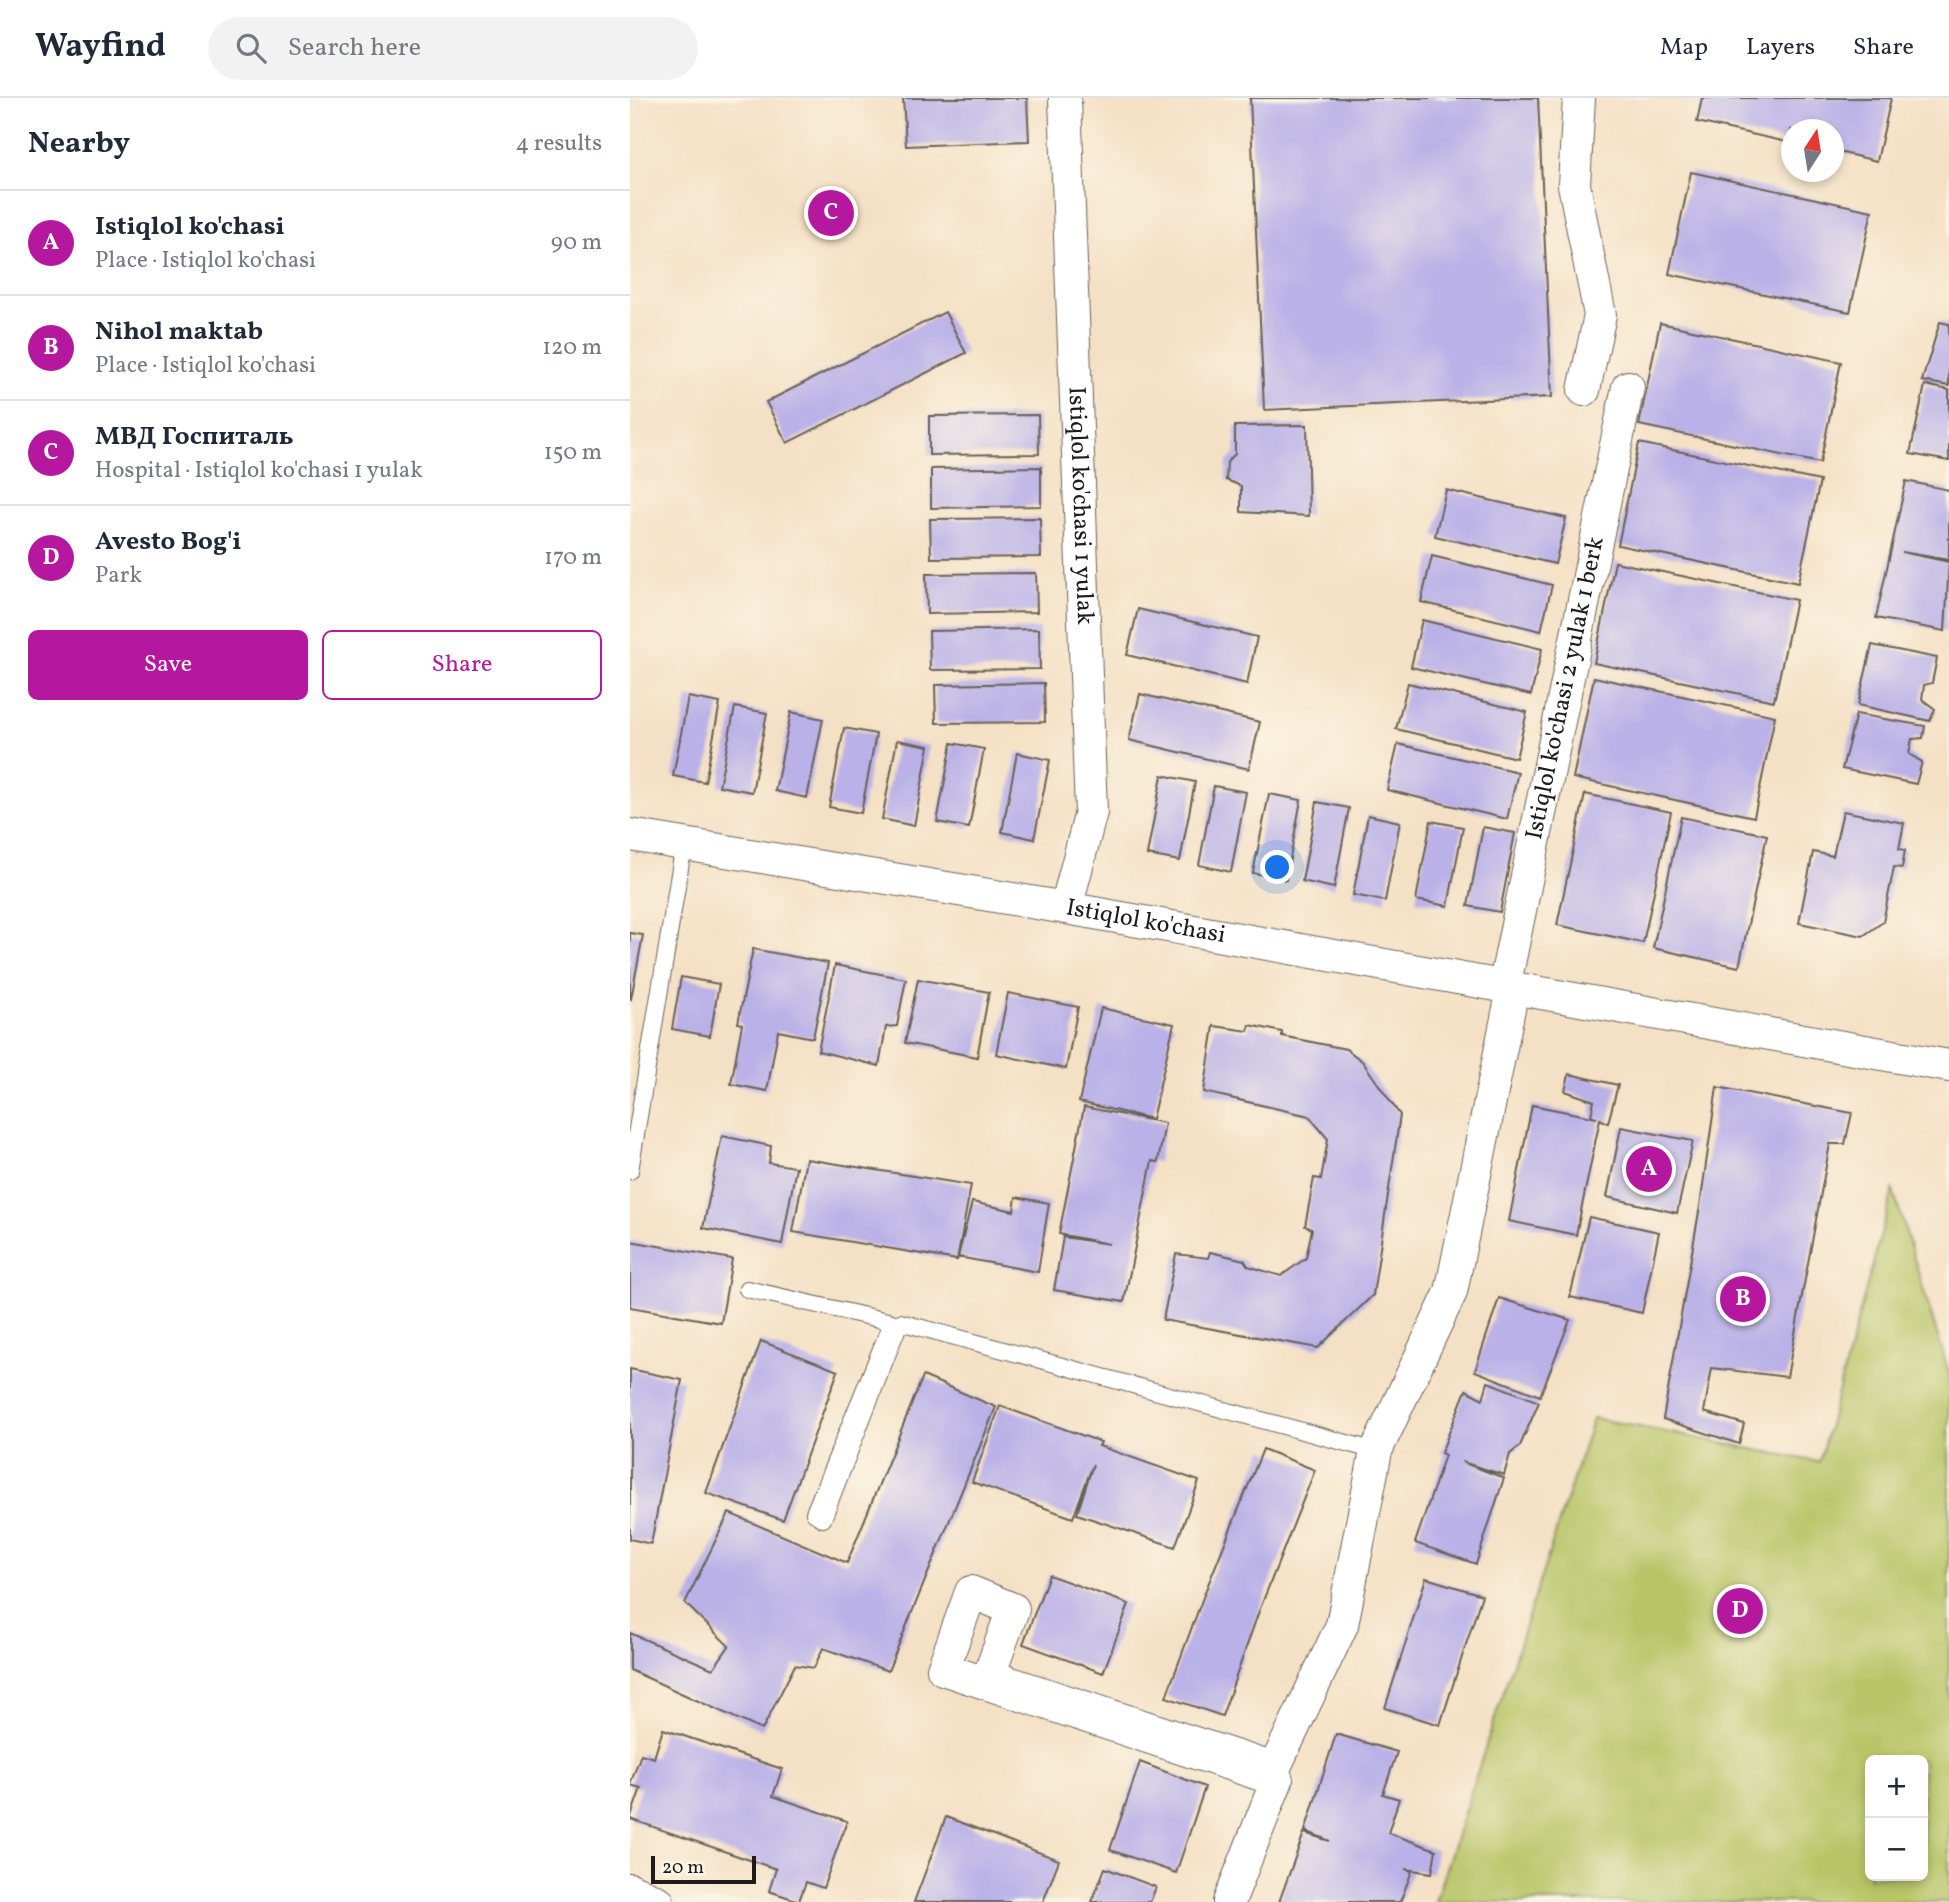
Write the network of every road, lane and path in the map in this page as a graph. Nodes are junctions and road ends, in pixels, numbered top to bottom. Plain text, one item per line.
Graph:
1 (1065, 98) edge
2 (1579, 98) edge
3 (1628, 387) dead end
4 (1584, 390) dead end
5 (630, 835) edge
6 (684, 844) junction
7 (1066, 908) junction
8 (1508, 988) junction
9 (1949, 1066) edge
10 (630, 1171) edge
11 (747, 1289) dead end
12 (1376, 1451) junction
13 (630, 1889) edge
14 (658, 1902) edge
15 (1229, 1902) edge

1 - 7 street, Istiqlol ko'chasi 1 yulak
2 - 4 street
3 - 8 street, Istiqlol ko'chasi 2 yulak 1 berk
5 - 6 street, Istiqlol ko'chasi
6 - 7 street, Istiqlol ko'chasi
6 - 10 lane
7 - 8 street, Istiqlol ko'chasi
8 - 9 street, Istiqlol ko'chasi
8 - 12 street, Istiqlol ko'chasi 2 yulak 1 berk
11 - 12 lane
12 - 15 street, Istiqlol ko'chasi 2 yulak 1 berk
13 - 14 street

